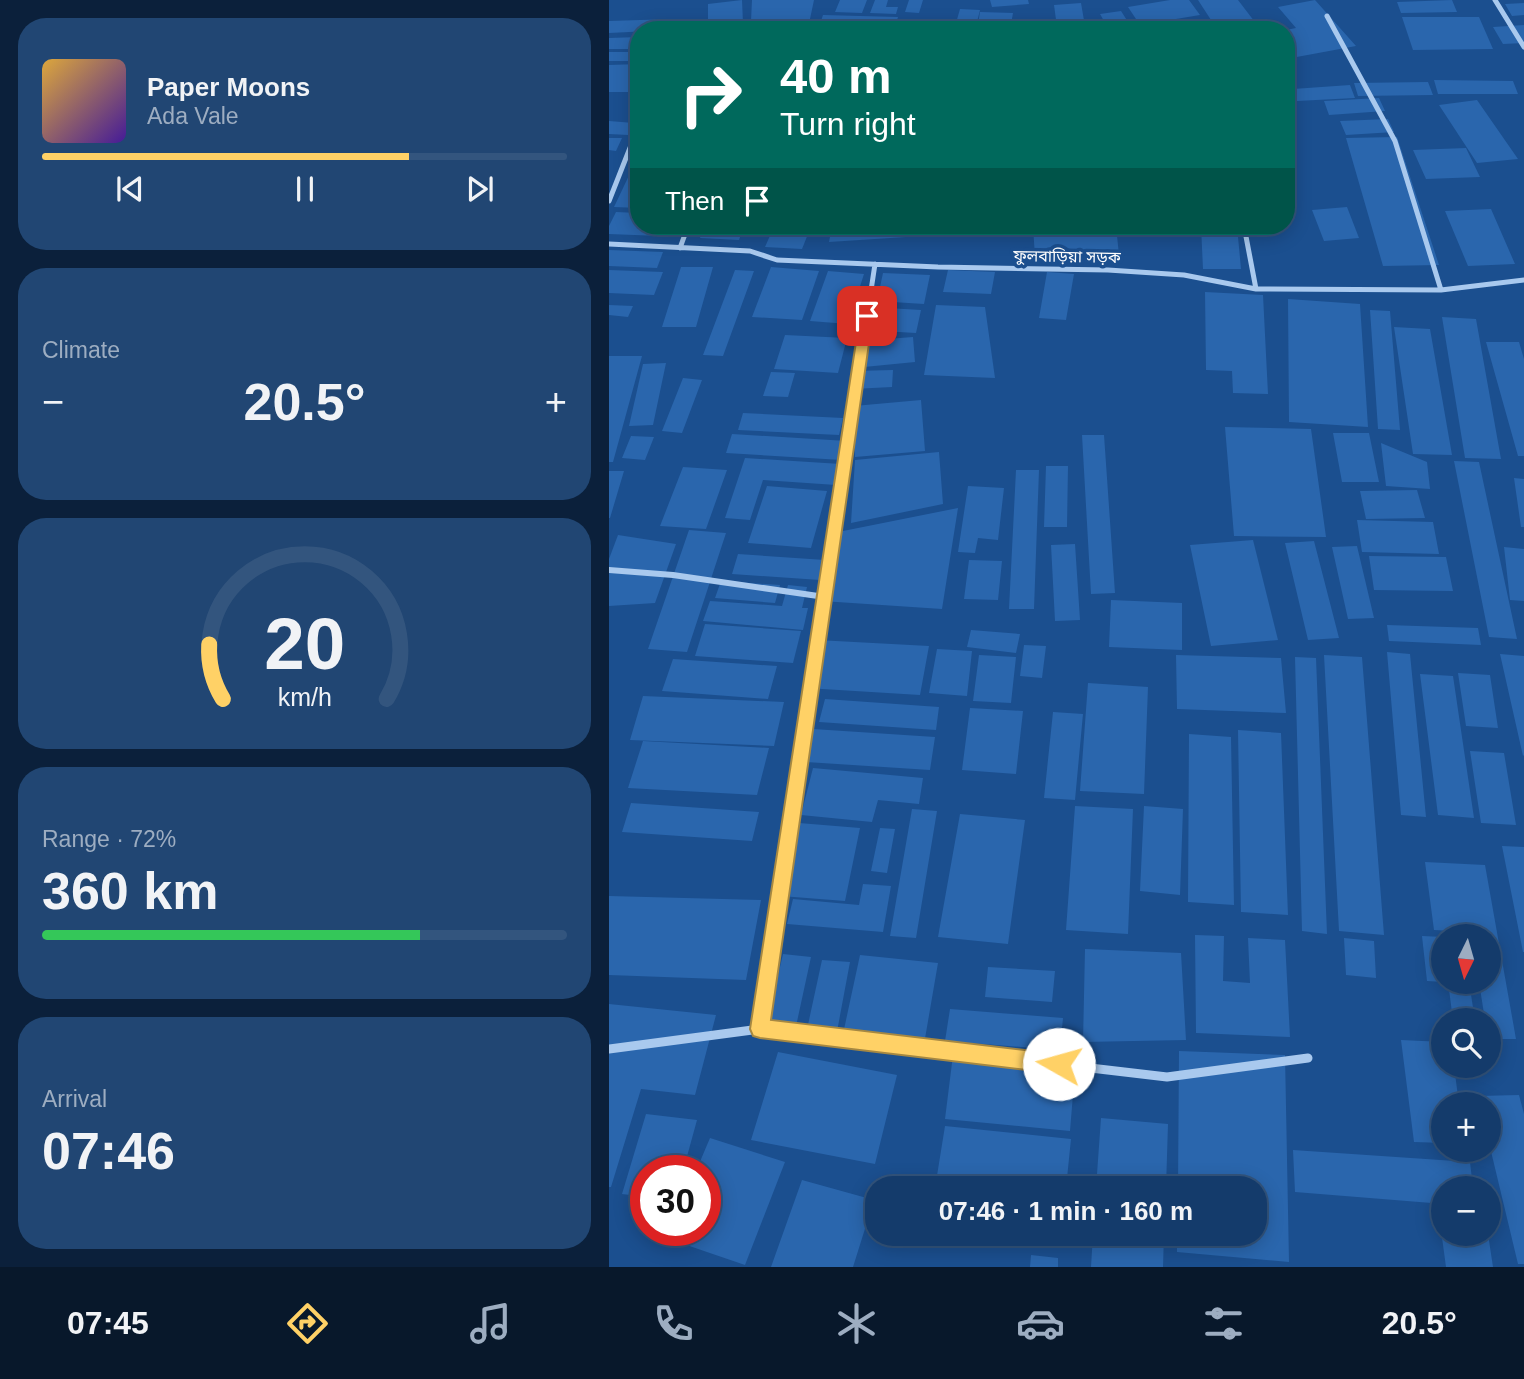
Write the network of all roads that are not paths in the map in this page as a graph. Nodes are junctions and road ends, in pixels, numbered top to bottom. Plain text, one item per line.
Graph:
1 (1495, 0) edge
2 (1327, 16) dead end
3 (1524, 47) edge
4 (630, 148) edge
5 (609, 201) edge
6 (685, 235) edge
7 (1246, 235) edge
8 (609, 244) edge
9 (680, 248) junction
10 (874, 264) junction
11 (1524, 280) edge
12 (1256, 289) junction
13 (1441, 290) junction
14 (609, 570) edge
15 (825, 597) junction
16 (760, 1029) junction
17 (609, 1049) edge
18 (1308, 1058) dead end

1 - 3 street
2 - 13 street
4 - 5 street
6 - 9 street
7 - 12 street
8 - 9 street, ফুলবাড়িয়া সড়ক
9 - 10 street, ফুলবাড়িয়া সড়ক
10 - 12 street, ফুলবাড়িয়া সড়ক
10 - 15 street
11 - 13 street, ফুলবাড়িয়া সড়ক
12 - 13 street, ফুলবাড়িয়া সড়ক
14 - 15 street
15 - 16 street
16 - 17 street
16 - 18 street

